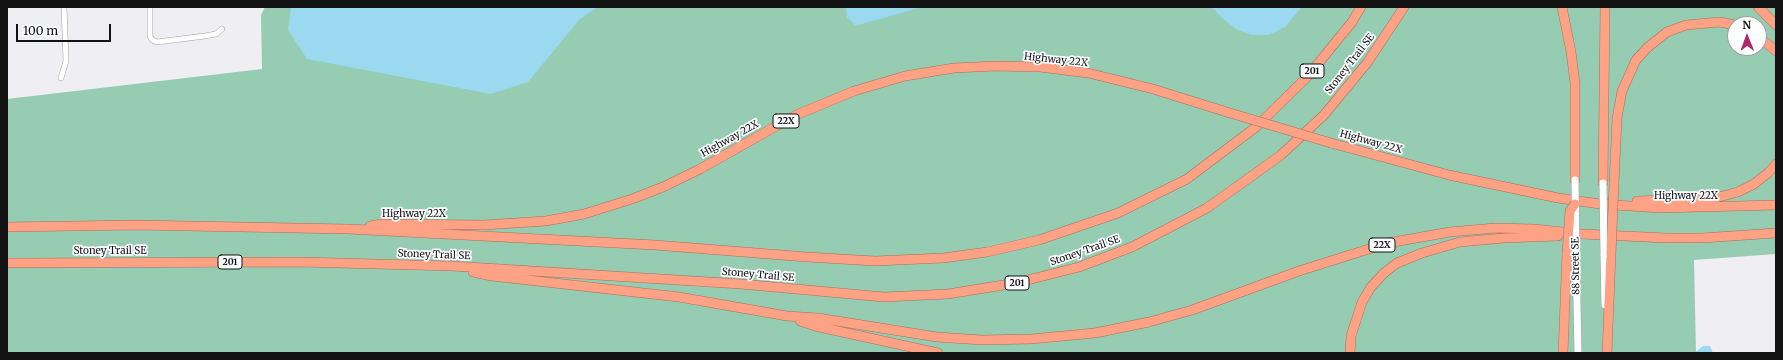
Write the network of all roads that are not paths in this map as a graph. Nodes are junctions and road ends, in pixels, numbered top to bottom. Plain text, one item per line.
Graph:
1 (64, 7) edge
2 (150, 7) edge
3 (1361, 7) edge
4 (1404, 7) edge
5 (1562, 7) edge
6 (1605, 7) edge
7 (1758, 7) edge
8 (1727, 23) edge
9 (1776, 25) edge
10 (222, 29) dead end
11 (1767, 44) edge
12 (1776, 51) edge
13 (61, 78) dead end
14 (1776, 164) edge
15 (1575, 180) joint
16 (1603, 183) joint
17 (1575, 204) joint
18 (1600, 204) junction
19 (1776, 205) edge
20 (7, 227) edge
21 (348, 229) junction
22 (1776, 233) edge
23 (1582, 234) junction
24 (1572, 253) junction
25 (1608, 254) junction
26 (7, 263) edge
27 (452, 266) junction
28 (787, 316) junction
29 (938, 353) edge
30 (1350, 353) edge
31 (1563, 353) edge
32 (1578, 353) edge
33 (1606, 353) edge

1 - 13 street
2 - 10 street
3 - 21 highway, Stoney Trail SE / 201
4 - 27 highway, Stoney Trail SE / 201
5 - 15 highway
6 - 16 highway
7 - 9 highway
8 - 25 highway, bridge
11 - 12 highway
14 - 18 highway
15 - 17 main road, bridge
16 - 25 main road, bridge
17 - 24 highway, bridge
18 - 19 highway, Highway 22X / 22X
18 - 21 highway, Highway 22X / 22X, bridge
20 - 21 highway, Stoney Trail SE / 201
22 - 23 highway, 22X
23 - 28 highway, 22X
23 - 30 highway
24 - 31 highway
24 - 32 main road, 88 Street SE
25 - 33 highway
26 - 27 highway, Stoney Trail SE / 201
27 - 28 highway, 22X
28 - 29 highway

